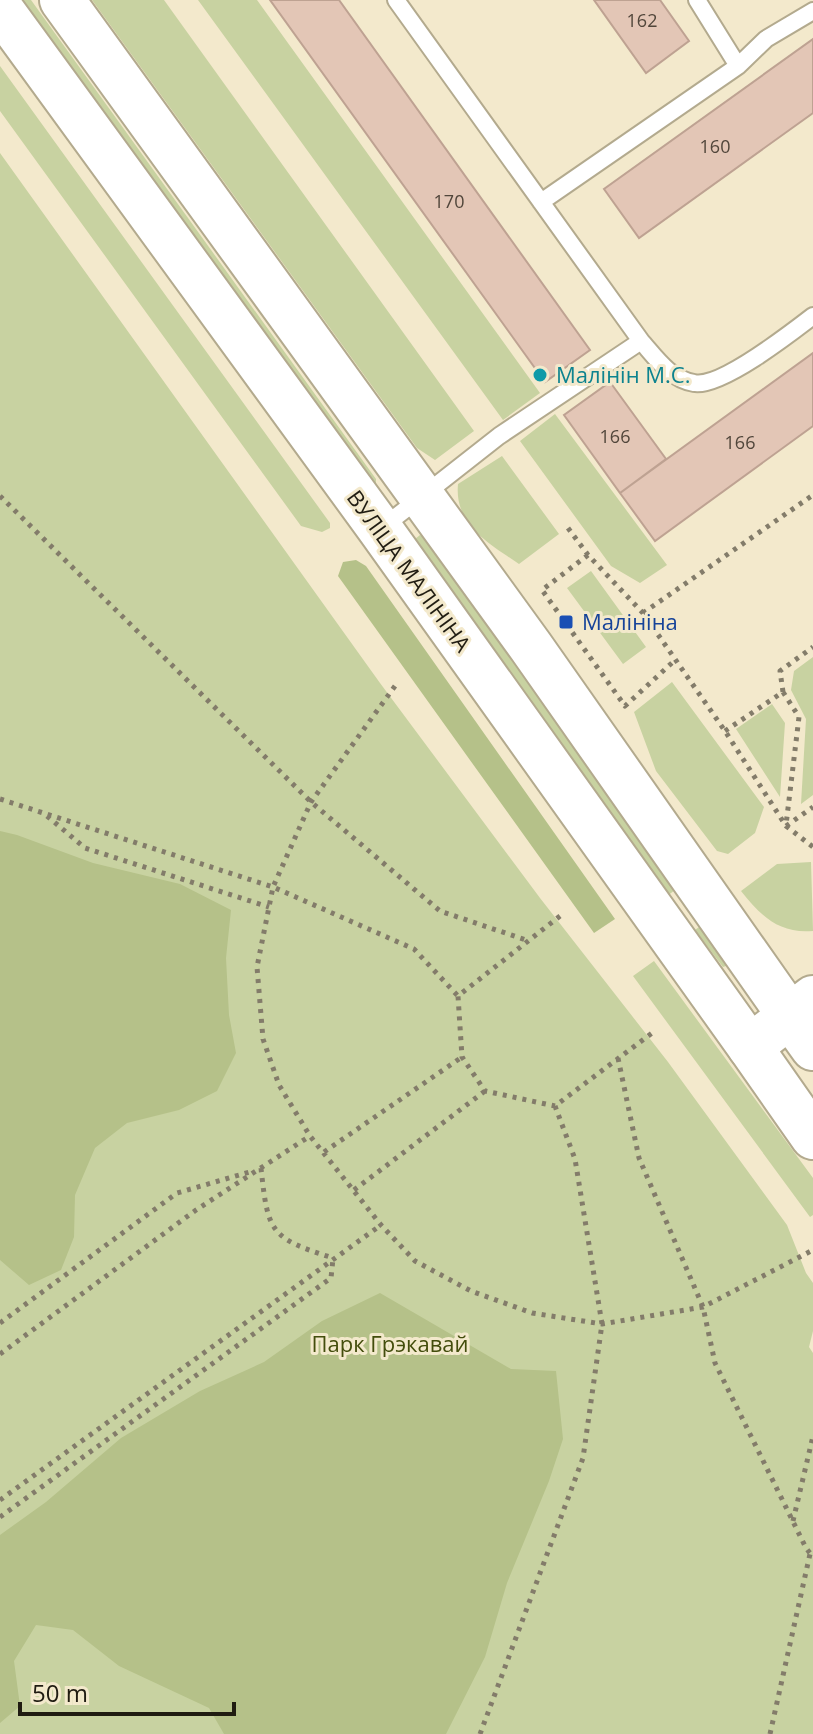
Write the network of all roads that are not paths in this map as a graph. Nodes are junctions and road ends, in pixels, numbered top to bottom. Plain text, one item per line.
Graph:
1 (62, 0) edge
2 (396, 0) edge
3 (697, 0) edge
4 (0, 8) edge
5 (813, 11) edge
6 (738, 66) junction
7 (541, 202) junction
8 (813, 316) edge
9 (641, 341) junction
10 (422, 497) junction
11 (380, 529) junction
12 (805, 1021) edge
13 (750, 1047) junction
14 (798, 1081) edge
15 (813, 1137) edge

1 - 10 main road
2 - 7 lane
3 - 6 lane
4 - 11 main road, ВУЛІЦА МАЛІНІНА
5 - 6 lane
6 - 7 lane
7 - 9 lane
8 - 9 lane
9 - 10 lane
10 - 11 lane
10 - 12 main road
11 - 13 main road, ВУЛІЦА МАЛІНІНА
12 - 13 main road
13 - 14 main road, ВУЛІЦА МАЛІНІНА
14 - 15 main road, ВУЛІЦА МАЛІНІНА

